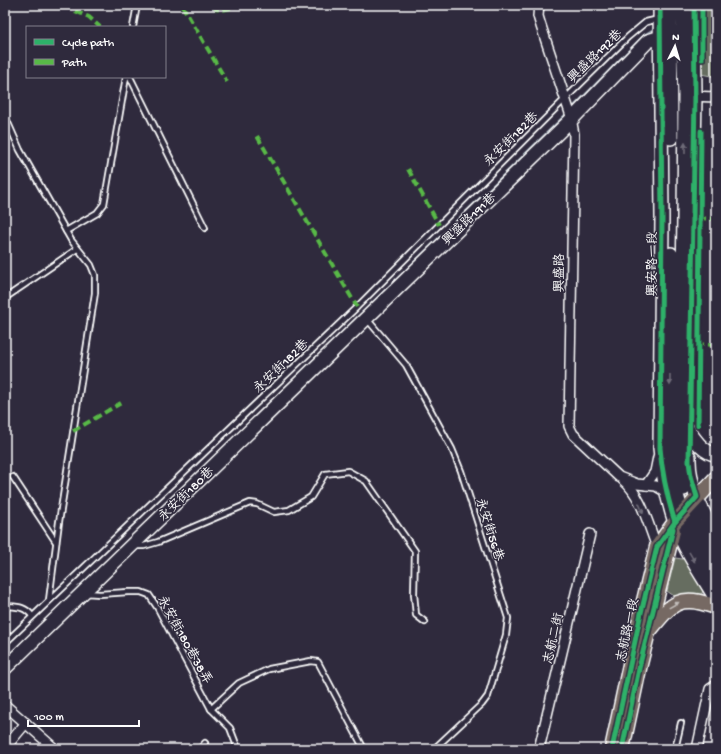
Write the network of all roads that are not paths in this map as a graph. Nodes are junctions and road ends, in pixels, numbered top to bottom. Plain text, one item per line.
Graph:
1 (137, 5) edge
2 (540, 5) edge
3 (660, 5) edge
4 (670, 5) edge
5 (682, 5) edge
6 (694, 5) edge
7 (661, 19) junction
8 (133, 26) edge
9 (678, 33) junction
10 (126, 78) edge
11 (130, 78) edge
12 (690, 96) junction
13 (716, 97) edge
14 (566, 101) junction
15 (5, 116) edge
16 (571, 116) junction
17 (205, 228) dead end
18 (66, 231) junction
19 (78, 248) junction
20 (5, 298) edge
21 (365, 318) junction
22 (676, 344) junction
23 (685, 426) junction
24 (660, 448) junction
25 (716, 454) edge
26 (13, 477) dead end
27 (619, 477) junction
28 (716, 478) edge
29 (646, 485) junction
30 (666, 492) junction
31 (686, 510) junction
32 (590, 534) dead end
33 (716, 536) edge
34 (56, 542) junction
35 (131, 546) junction
36 (657, 547) junction
37 (716, 558) edge
38 (716, 578) edge
39 (84, 592) junction
40 (716, 599) edge
41 (49, 600) junction
42 (5, 606) edge
43 (716, 606) edge
44 (32, 616) junction
45 (425, 622) dead end
46 (648, 633) junction
47 (5, 643) edge
48 (5, 668) edge
49 (716, 685) edge
50 (5, 705) edge
51 (211, 709) junction
52 (26, 723) junction
53 (681, 723) dead end
54 (205, 743) dead end
55 (5, 748) edge
56 (55, 749) edge
57 (200, 749) edge
58 (238, 749) edge
59 (364, 749) edge
60 (434, 749) edge
61 (539, 749) edge
62 (612, 749) edge
63 (622, 749) edge
64 (675, 749) edge
65 (697, 749) edge

1 - 8 lane
2 - 14 street, 興盛路
3 - 7 street, 興安路一段
4 - 9 street, 興安路一段
5 - 9 street, 興安路一段
6 - 9 street, 興安路一段
7 - 9 street, 興安路一段
7 - 14 lane, 興盛路192巷
9 - 12 street, 興安路一段
9 - 16 street, 興盛路191巷
9 - 22 street, 興安路一段
10 - 18 lane
11 - 17 lane
12 - 13 street
22 -> 12 street, 興安路一段
14 - 16 street, 興盛路
14 - 41 lane, 永安街182巷
15 - 18 lane
16 - 21 street, 興盛路191巷
16 - 27 street, 興盛路
18 - 19 lane
19 - 20 lane
19 - 34 lane
21 - 35 street, 永安街180巷
21 - 60 lane, 永安街56巷
22 - 23 street, 興安路一段
22 - 24 street, 興安路一段
22 -> 31 street, 興安路一段
23 - 25 street
23 - 31 street, 興安路一段
24 - 29 street
24 - 30 street, 興安路一段
26 - 34 lane
27 - 29 street, 興盛路
27 -> 36 street
28 - 31 main road, 志航路一段
29 - 30 street, 興盛路
30 - 31 street, 興安路一段
31 - 33 street
31 - 36 main road, 志航路一段
31 - 37 street
31 - 38 street
31 -> 40 street
31 - 46 main road, 志航路一段
32 - 61 street, 志航二街
34 - 41 lane
35 - 39 street, 永安街180巷
35 - 45 lane
36 - 62 main road, 志航路一段
39 - 48 street, 永安街180巷
39 - 51 lane, 永安街180巷38弄
41 - 44 lane, 永安街182巷
42 - 44 lane
46 -> 43 main road
44 - 47 lane, 永安街182巷
46 - 63 main road, 志航路一段
49 - 65 street
50 - 52 street
51 - 58 lane, 永安街180巷38弄
51 - 59 lane, 永安街180巷38弄
52 - 55 street
52 - 56 street
53 - 64 lane
54 - 57 lane

